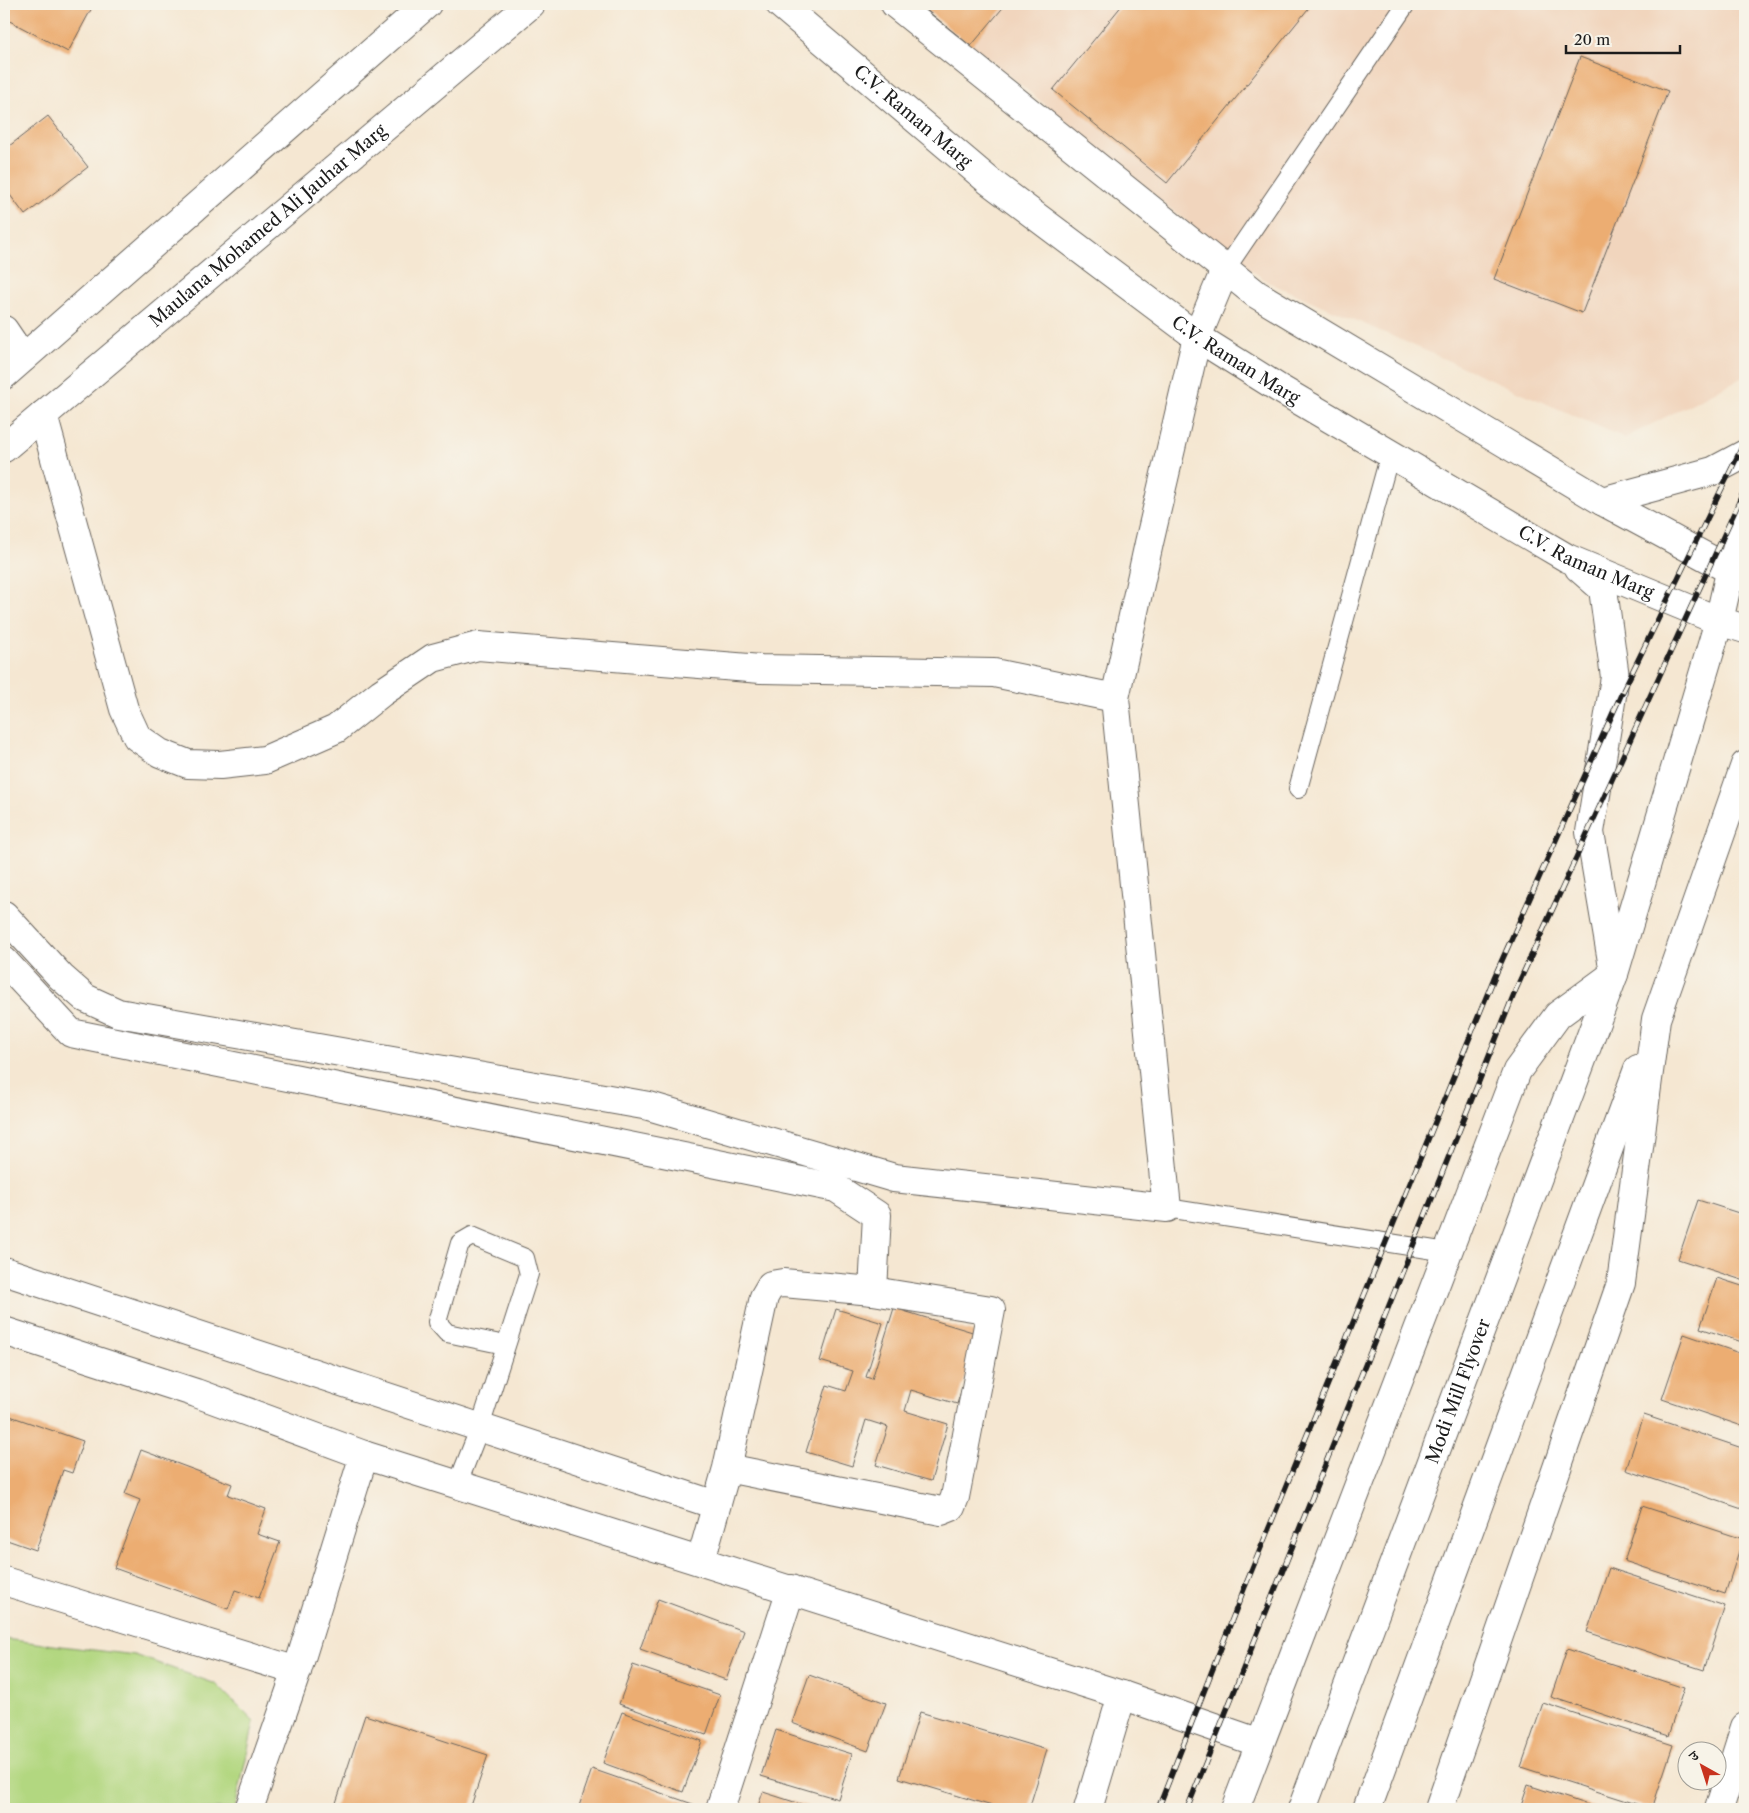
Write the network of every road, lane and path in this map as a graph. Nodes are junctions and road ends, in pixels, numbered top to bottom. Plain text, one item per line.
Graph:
1 (427, 4) edge
2 (531, 4) edge
3 (780, 4) edge
4 (894, 4) edge
5 (1406, 4) edge
6 (1225, 270) junction
7 (4, 330) edge
8 (1197, 337) junction
9 (13, 367) edge
10 (43, 415) junction
11 (4, 448) edge
12 (1390, 454) junction
13 (1745, 454) edge
14 (1602, 501) junction
15 (1745, 519) edge
16 (1567, 558) junction
17 (1737, 575) edge
18 (1719, 621) junction
19 (1745, 629) edge
20 (1115, 698) junction
21 (1745, 765) edge
22 (1298, 790) dead end
23 (4, 915) edge
24 (4, 961) edge
25 (1614, 974) junction
26 (1656, 1020) junction
27 (1167, 1208) junction
28 (1447, 1252) junction
29 (4, 1271) edge
30 (873, 1291) junction
31 (4, 1330) edge
32 (506, 1345) junction
33 (480, 1427) junction
34 (364, 1455) junction
35 (727, 1468) junction
36 (458, 1484) junction
37 (716, 1505) junction
38 (701, 1560) junction
39 (4, 1581) edge
40 (791, 1589) junction
41 (297, 1671) junction
42 (1122, 1695) junction
43 (1745, 1727) edge
44 (1260, 1743) junction
45 (249, 1809) edge
46 (720, 1809) edge
47 (1088, 1809) edge
48 (1235, 1809) edge
49 (1302, 1809) edge
50 (1367, 1809) edge
51 (1438, 1809) edge
52 (1719, 1809) edge

1 - 9 street
2 - 10 street, Maulana Mohamed Ali Jauhar Marg
3 - 8 street, C.V. Raman Marg
4 - 6 street
5 - 6 lane
6 - 8 street
6 - 14 street
7 - 9 street
8 - 12 street, C.V. Raman Marg
8 - 20 street
10 - 11 street, Maulana Mohamed Ali Jauhar Marg
10 - 20 street
12 - 16 street, C.V. Raman Marg
12 - 22 lane
13 - 14 street
14 - 17 street
15 - 17 street, Modi Mill Flyover
16 - 18 street, C.V. Raman Marg
16 - 25 street
17 - 18 street, Modi Mill Flyover
18 - 19 street, C.V. Raman Marg
18 - 25 street, Modi Mill Flyover
20 - 27 street
21 - 26 street
23 - 27 street
24 - 30 street
25 - 28 street
25 - 49 street, Modi Mill Flyover
26 - 50 street
26 - 51 street
27 - 28 lane
28 - 44 street
29 - 33 street
30 - 35 street
30 - 35 street
31 - 34 street
32 - 32 lane
32 - 33 lane
33 - 36 lane
33 - 37 street
34 - 36 street
34 - 41 street
35 - 37 street
36 - 38 street
37 - 38 street
38 - 40 street
39 - 41 street
40 - 42 street
40 - 46 street
41 - 45 street
42 - 44 street
42 - 47 street
43 - 52 street
44 - 48 street

